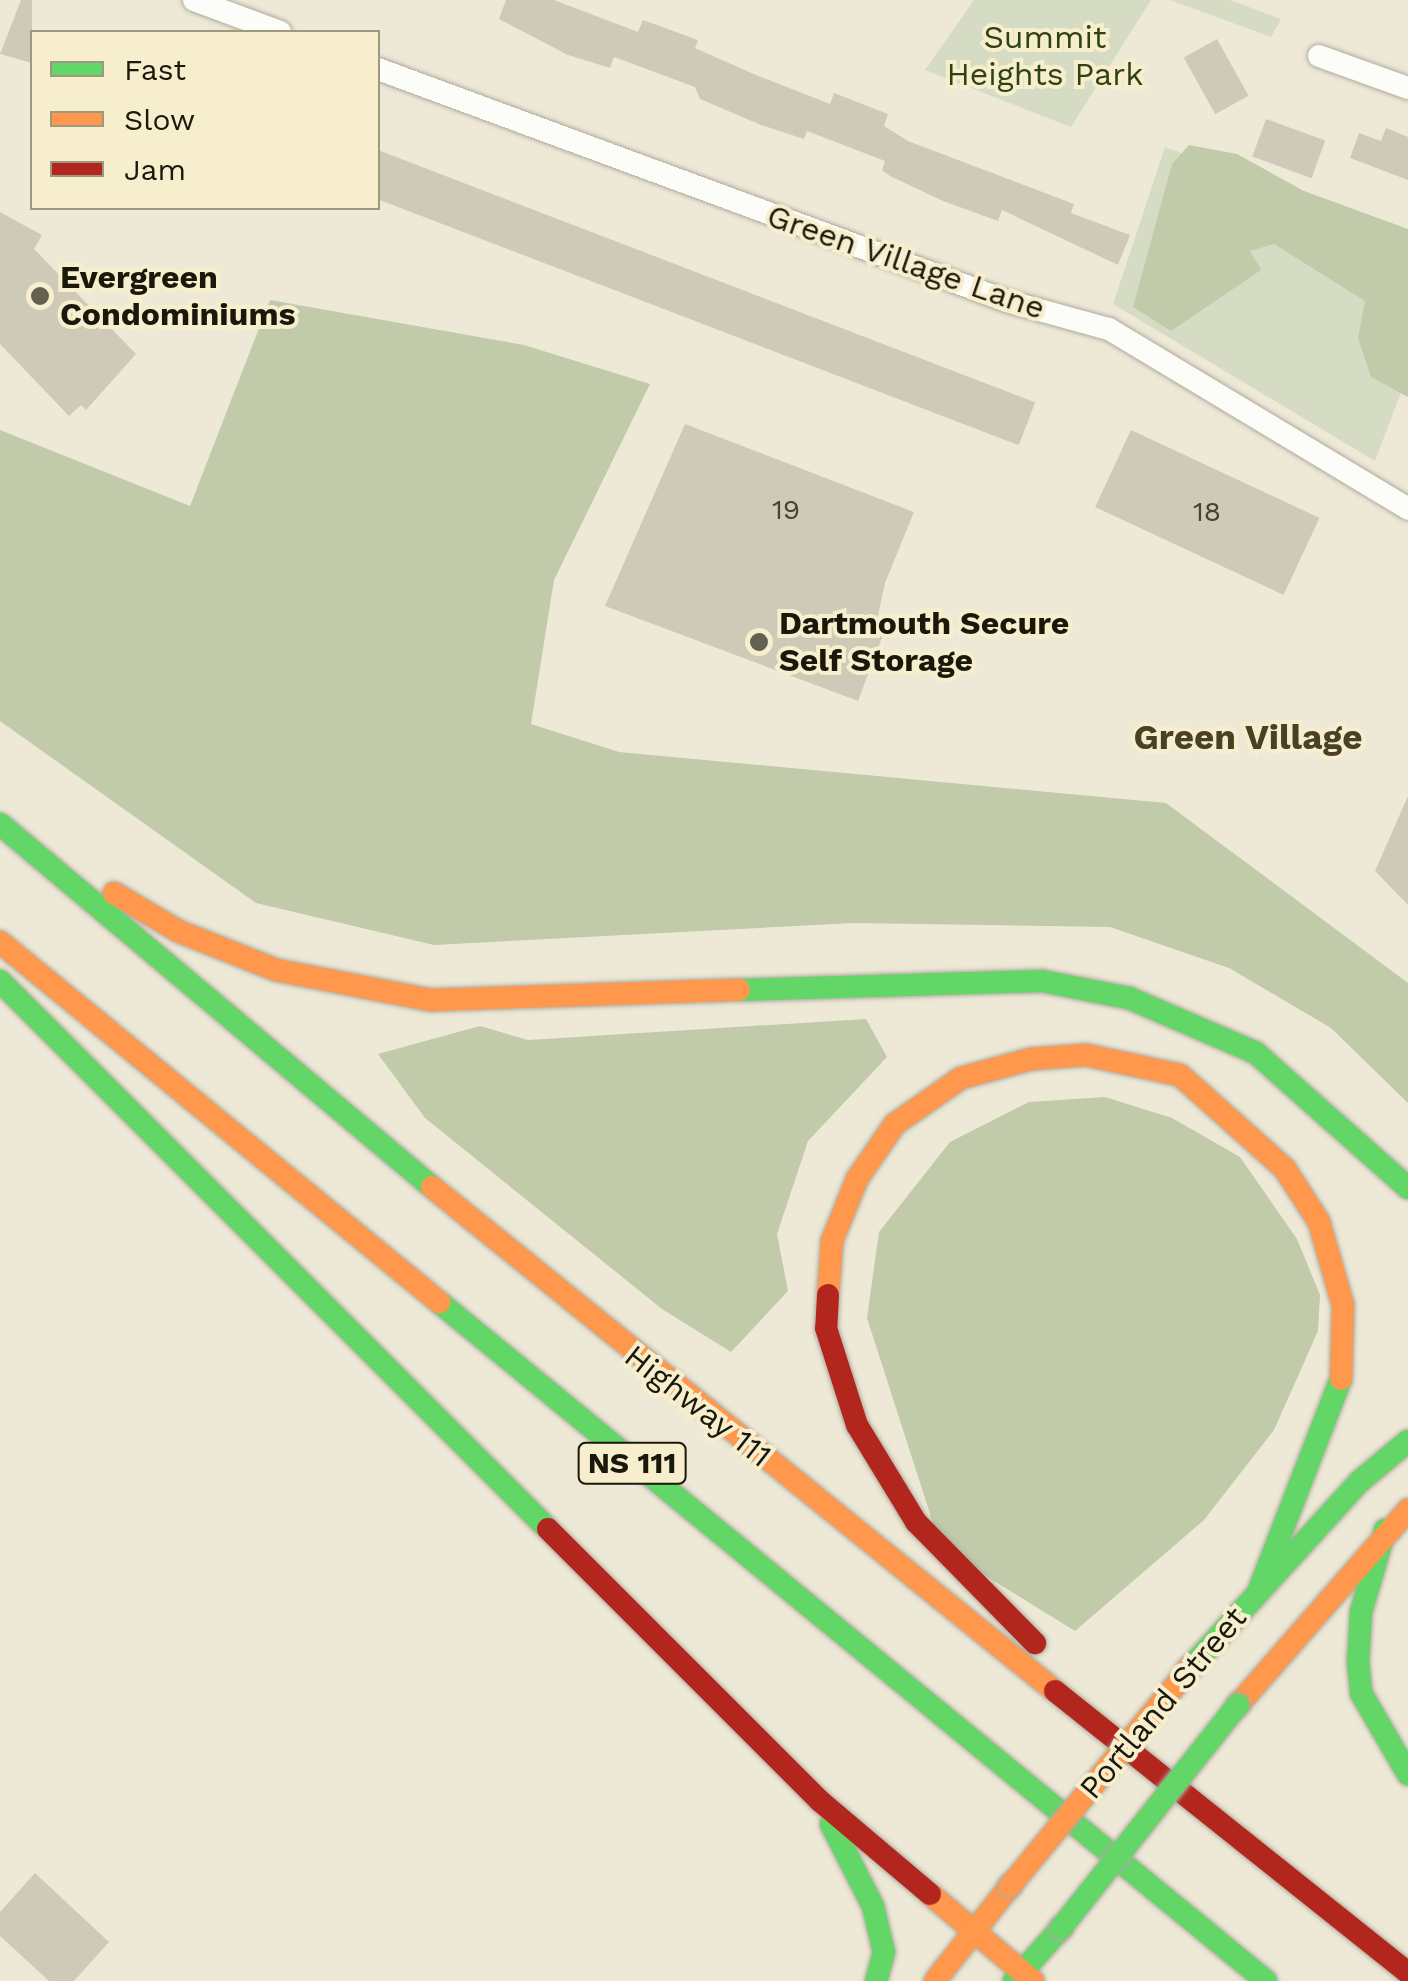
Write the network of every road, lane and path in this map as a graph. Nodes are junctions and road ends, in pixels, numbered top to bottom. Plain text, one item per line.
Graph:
1 (194, 0) edge
2 (275, 30) edge
3 (1319, 56) dead end
4 (380, 70) edge
5 (1408, 88) edge
6 (1408, 509) edge
7 (3, 827) edge
8 (0, 942) edge
9 (0, 981) edge
10 (1408, 1188) edge
11 (1408, 1441) edge
12 (1408, 1510) edge
13 (1385, 1530) junction
14 (1259, 1590) junction
15 (1161, 1772) junction
16 (1408, 1774) edge
17 (820, 1802) junction
18 (973, 1936) junction
19 (1408, 1973) edge
20 (1023, 1978) edge
21 (876, 1981) edge
22 (936, 1981) edge
23 (1266, 1981) edge

1 - 2 street
3 - 5 street
4 - 6 street, Green Village Lane
7 - 10 main road
7 - 15 main road, Highway 111 / NS 111
8 - 23 main road, NS 111
9 - 17 main road
11 - 14 main road, Portland Street
12 - 13 main road, Portland Street
13 - 16 main road
13 - 20 main road, Portland Street, bridge
14 - 15 main road
14 - 18 main road, Portland Street, bridge
15 - 19 main road, Highway 111 / NS 111
17 - 18 main road
17 - 21 main road
18 - 20 main road
18 - 22 main road, Portland Street

